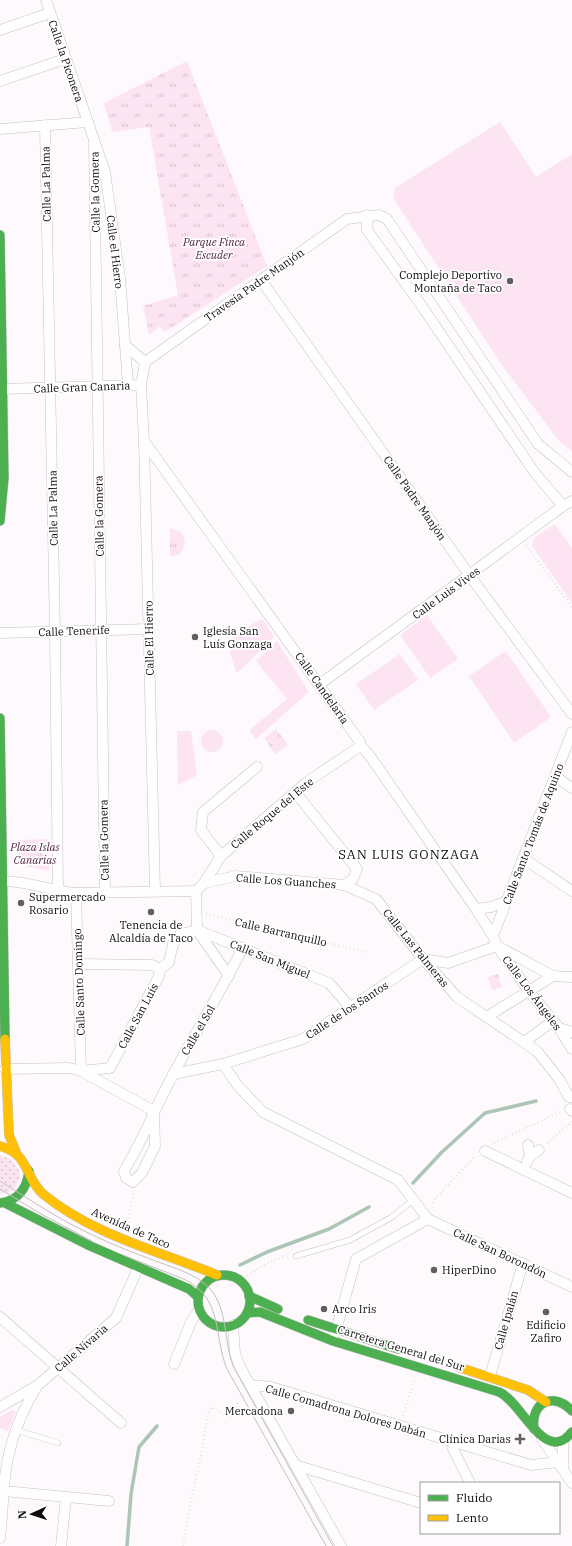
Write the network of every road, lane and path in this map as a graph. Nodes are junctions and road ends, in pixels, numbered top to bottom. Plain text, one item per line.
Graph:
1 (46, 0) edge
2 (50, 13) junction
3 (0, 30) edge
4 (65, 59) junction
5 (0, 81) edge
6 (88, 122) junction
7 (45, 126) junction
8 (0, 129) edge
9 (94, 140) junction
10 (367, 215) junction
11 (95, 224) junction
12 (113, 229) junction
13 (0, 235) edge
14 (261, 280) junction
15 (125, 345) junction
16 (145, 362) junction
17 (128, 385) junction
18 (141, 385) junction
19 (97, 386) junction
20 (51, 388) junction
21 (2, 389) edge
22 (144, 441) junction
23 (572, 472) edge
24 (568, 504) edge
25 (0, 508) edge
26 (0, 521) edge
27 (521, 538) junction
28 (470, 576) junction
29 (572, 607) edge
30 (149, 629) junction
31 (101, 630) junction
32 (55, 632) junction
33 (0, 633) edge
34 (320, 684) junction
35 (572, 714) edge
36 (0, 718) edge
37 (0, 730) edge
38 (572, 732) edge
39 (359, 747) junction
40 (257, 767) dead end
41 (555, 776) junction
42 (572, 788) edge
43 (295, 792) junction
44 (523, 858) junction
45 (219, 859) junction
46 (225, 878) junction
47 (2, 881) edge
48 (204, 883) junction
49 (344, 885) junction
50 (196, 890) junction
51 (58, 891) junction
52 (155, 891) junction
53 (572, 891) edge
54 (105, 892) junction
55 (76, 893) junction
56 (507, 901) junction
57 (476, 909) junction
58 (197, 911) junction
59 (197, 930) junction
60 (493, 936) junction
61 (497, 946) junction
62 (242, 949) junction
63 (366, 952) dead end
64 (2, 956) edge
65 (424, 959) junction
66 (78, 964) junction
67 (160, 969) junction
68 (229, 976) junction
69 (553, 976) junction
70 (572, 977) edge
71 (528, 990) junction
72 (351, 1008) junction
73 (488, 1016) junction
74 (556, 1024) junction
75 (572, 1032) edge
76 (524, 1042) junction
77 (572, 1049) edge
78 (223, 1064) junction
79 (5, 1069) junction
80 (81, 1071) junction
81 (173, 1074) junction
82 (572, 1097) edge
83 (154, 1111) junction
84 (572, 1122) edge
85 (528, 1145) dead end
86 (0, 1146) edge
87 (485, 1151) dead end
88 (16, 1152) junction
89 (532, 1156) joint
90 (29, 1171) junction
91 (133, 1182) junction
92 (572, 1193) edge
93 (413, 1200) junction
94 (3, 1203) edge
95 (428, 1219) junction
96 (126, 1228) dead end
97 (296, 1256) joint
98 (523, 1263) junction
99 (138, 1268) junction
100 (217, 1275) junction
101 (241, 1281) junction
102 (572, 1287) edge
103 (249, 1296) junction
104 (198, 1297) junction
105 (199, 1310) junction
106 (247, 1313) junction
107 (0, 1317) edge
108 (233, 1326) junction
109 (336, 1329) junction
110 (333, 1341) junction
111 (404, 1351) dead end
112 (174, 1364) dead end
113 (448, 1364) dead end
114 (418, 1366) junction
115 (58, 1368) junction
116 (490, 1376) junction
117 (38, 1385) junction
118 (250, 1385) junction
119 (238, 1400) dead end
120 (546, 1402) junction
121 (0, 1407) edge
122 (572, 1411) edge
123 (120, 1423) dead end
124 (401, 1425) junction
125 (534, 1429) junction
126 (16, 1430) junction
127 (572, 1432) edge
128 (542, 1439) junction
129 (563, 1440) junction
130 (58, 1443) dead end
131 (454, 1443) junction
132 (295, 1465) junction
133 (560, 1465) junction
134 (470, 1482) edge
135 (572, 1483) edge
136 (4, 1491) junction
137 (66, 1498) junction
138 (109, 1501) dead end
139 (420, 1503) edge
140 (1, 1524) edge
141 (0, 1538) edge
142 (61, 1546) edge
143 (183, 1546) edge
144 (341, 1546) edge

1 - 2 street, Calle la Piconera
2 - 3 street
2 - 4 street, Calle la Piconera
4 - 5 street
4 - 6 street, Calle la Piconera
6 - 7 street
6 - 9 street, Calle el Hierro
7 - 8 street
7 - 20 street, Calle La Palma
9 - 11 street, Calle la Gomera
9 - 12 street, Calle el Hierro
10 - 14 street, Travesía Padre Manjón
10 - 23 street
10 - 24 street
11 - 12 street
11 - 19 street, Calle la Gomera
12 - 15 street, Calle el Hierro
13 - 21 main road
14 - 16 street, Travesía Padre Manjón
14 - 28 street, Calle Padre Manjón
15 - 16 street
15 - 17 street, Calle el Hierro
16 - 18 street, Calle Gran Canaria
17 - 18 street, Calle Gran Canaria
17 - 19 street, Calle Gran Canaria
18 - 22 street, Calle El Hierro
19 - 20 street, Calle Gran Canaria
19 - 31 street, Calle la Gomera
20 - 21 street, Calle Gran Canaria
20 - 32 street, Calle La Palma
21 - 25 main road
22 - 30 street, Calle El Hierro
22 - 34 street, Calle Candelaria
24 - 27 street, Calle Luis Vives
25 - 26 main road
27 - 28 street, Calle Luis Vives
27 - 29 path
28 - 34 street, Calle Luis Vives
28 - 35 street, Calle Padre Manjón
30 - 31 street, Calle Tenerife
30 - 52 street, Calle El Hierro
31 - 32 street, Calle Tenerife
31 - 54 street, Calle la Gomera
32 - 33 street, Calle Tenerife
32 - 51 street, Calle La Palma
34 - 39 street, Calle Candelaria
36 - 37 main road, Avenida de Taco
37 - 47 main road, Avenida de Taco
38 - 41 street, Calle Santo Tomás de Aquino
39 - 43 street, Calle Roque del Este
39 - 57 street, Calle Candelaria
40 - 45 street
41 - 42 street
41 - 44 street, Calle Santo Tomás de Aquino
43 - 45 street, Calle Roque del Este
43 - 49 street
44 - 53 street
44 - 56 street, Calle Santo Tomás de Aquino
45 - 46 street
45 - 48 street, Calle Roque del Este
46 - 48 street, Calle Los Guanches
46 - 49 street, Calle Los Guanches
47 - 51 street
47 - 64 main road, Avenida de Taco
48 - 50 street, Calle Roque del Este
49 - 65 street, Calle Las Palmeras
50 - 52 street
50 - 58 street
51 - 55 street
52 - 54 street
54 - 55 street
55 - 66 street, Calle Santo Domingo
56 - 57 street
56 - 60 street, Calle Santo Tomás de Aquino
57 - 60 street, Calle Candelaria
58 - 59 street
58 - 63 path, Calle Barranquillo
59 - 62 street, Calle San Miguel
59 - 67 street
59 - 68 street
60 - 61 street, Calle Los Ángeles
61 - 65 street
61 - 69 street
61 - 71 street, Calle Los Ángeles
62 - 68 street, Calle el Sol
62 - 72 street, Calle San Miguel
64 - 79 main road, Avenida de Taco
65 - 72 street, Calle de los Santos
65 - 73 street, Calle Las Palmeras
66 - 67 street, Calle San Luís
66 - 80 street, Calle Santo Domingo
67 - 80 street, Calle San Luís
68 - 81 street, Calle el Sol
69 - 70 street
69 - 71 street
71 - 73 street
71 - 74 street, Calle Los Ángeles
72 - 78 street, Calle de los Santos
73 - 76 street, Calle Las Palmeras
74 - 75 street
74 - 76 street
74 - 77 street, Calle Los Ángeles
76 - 82 street, Calle Las Palmeras
78 - 81 street, Calle de los Santos
78 - 93 street
79 - 80 street
79 - 88 main road, Avenida de Taco
80 - 83 street
81 - 83 street, Calle el Sol
83 - 91 street
83 - 91 street, Calle el Sol
84 - 89 path
85 - 89 street
86 - 88 main road
87 - 92 street
88 - 90 main road, Avenida de Taco
90 - 94 main road
90 - 100 main road, Avenida de Taco
91 - 96 path
93 - 95 street
93 - 97 lane
94 - 99 main road
95 - 98 street, Calle San Borondón
95 - 109 street
97 - 101 path
98 - 102 street, Calle San Borondón
98 - 116 street, Calle Ipalán
99 - 104 main road
99 - 115 street, Calle Nivaria
100 - 101 main road
100 - 104 main road
101 - 103 main road
103 - 106 main road
103 - 109 main road, Carretera General del Sur
104 - 105 main road
105 - 108 main road
105 - 112 street
106 - 108 main road
106 - 110 main road, Carretera General del Sur
107 - 115 street
108 - 118 street
109 - 110 street
109 - 111 main road, Carretera General del Sur
110 - 114 main road, Carretera General del Sur
113 - 116 main road, Carretera General del Sur
114 - 124 path
114 - 125 main road, Carretera General del Sur
115 - 117 street, Calle Nivaria
115 - 123 street
116 - 120 main road, Carretera General del Sur
117 - 121 street, Calle Nivaria
117 - 126 street
118 - 124 street, Calle Comadrona Dolores Dabán
118 - 132 street
119 - 143 path
120 - 122 main road
120 - 125 main road
124 - 131 street, Calle Comadrona Dolores Dabán
125 - 128 main road, Carretera General del Sur
126 - 130 lane
126 - 136 street
127 - 129 main road
128 - 129 main road
128 - 133 street
129 - 133 street
131 - 133 street, Calle Comadrona Dolores Dabán
131 - 134 street
132 - 139 street
132 - 144 street
133 - 135 street
136 - 137 street
136 - 140 street
137 - 138 street
137 - 142 street
140 - 141 street

